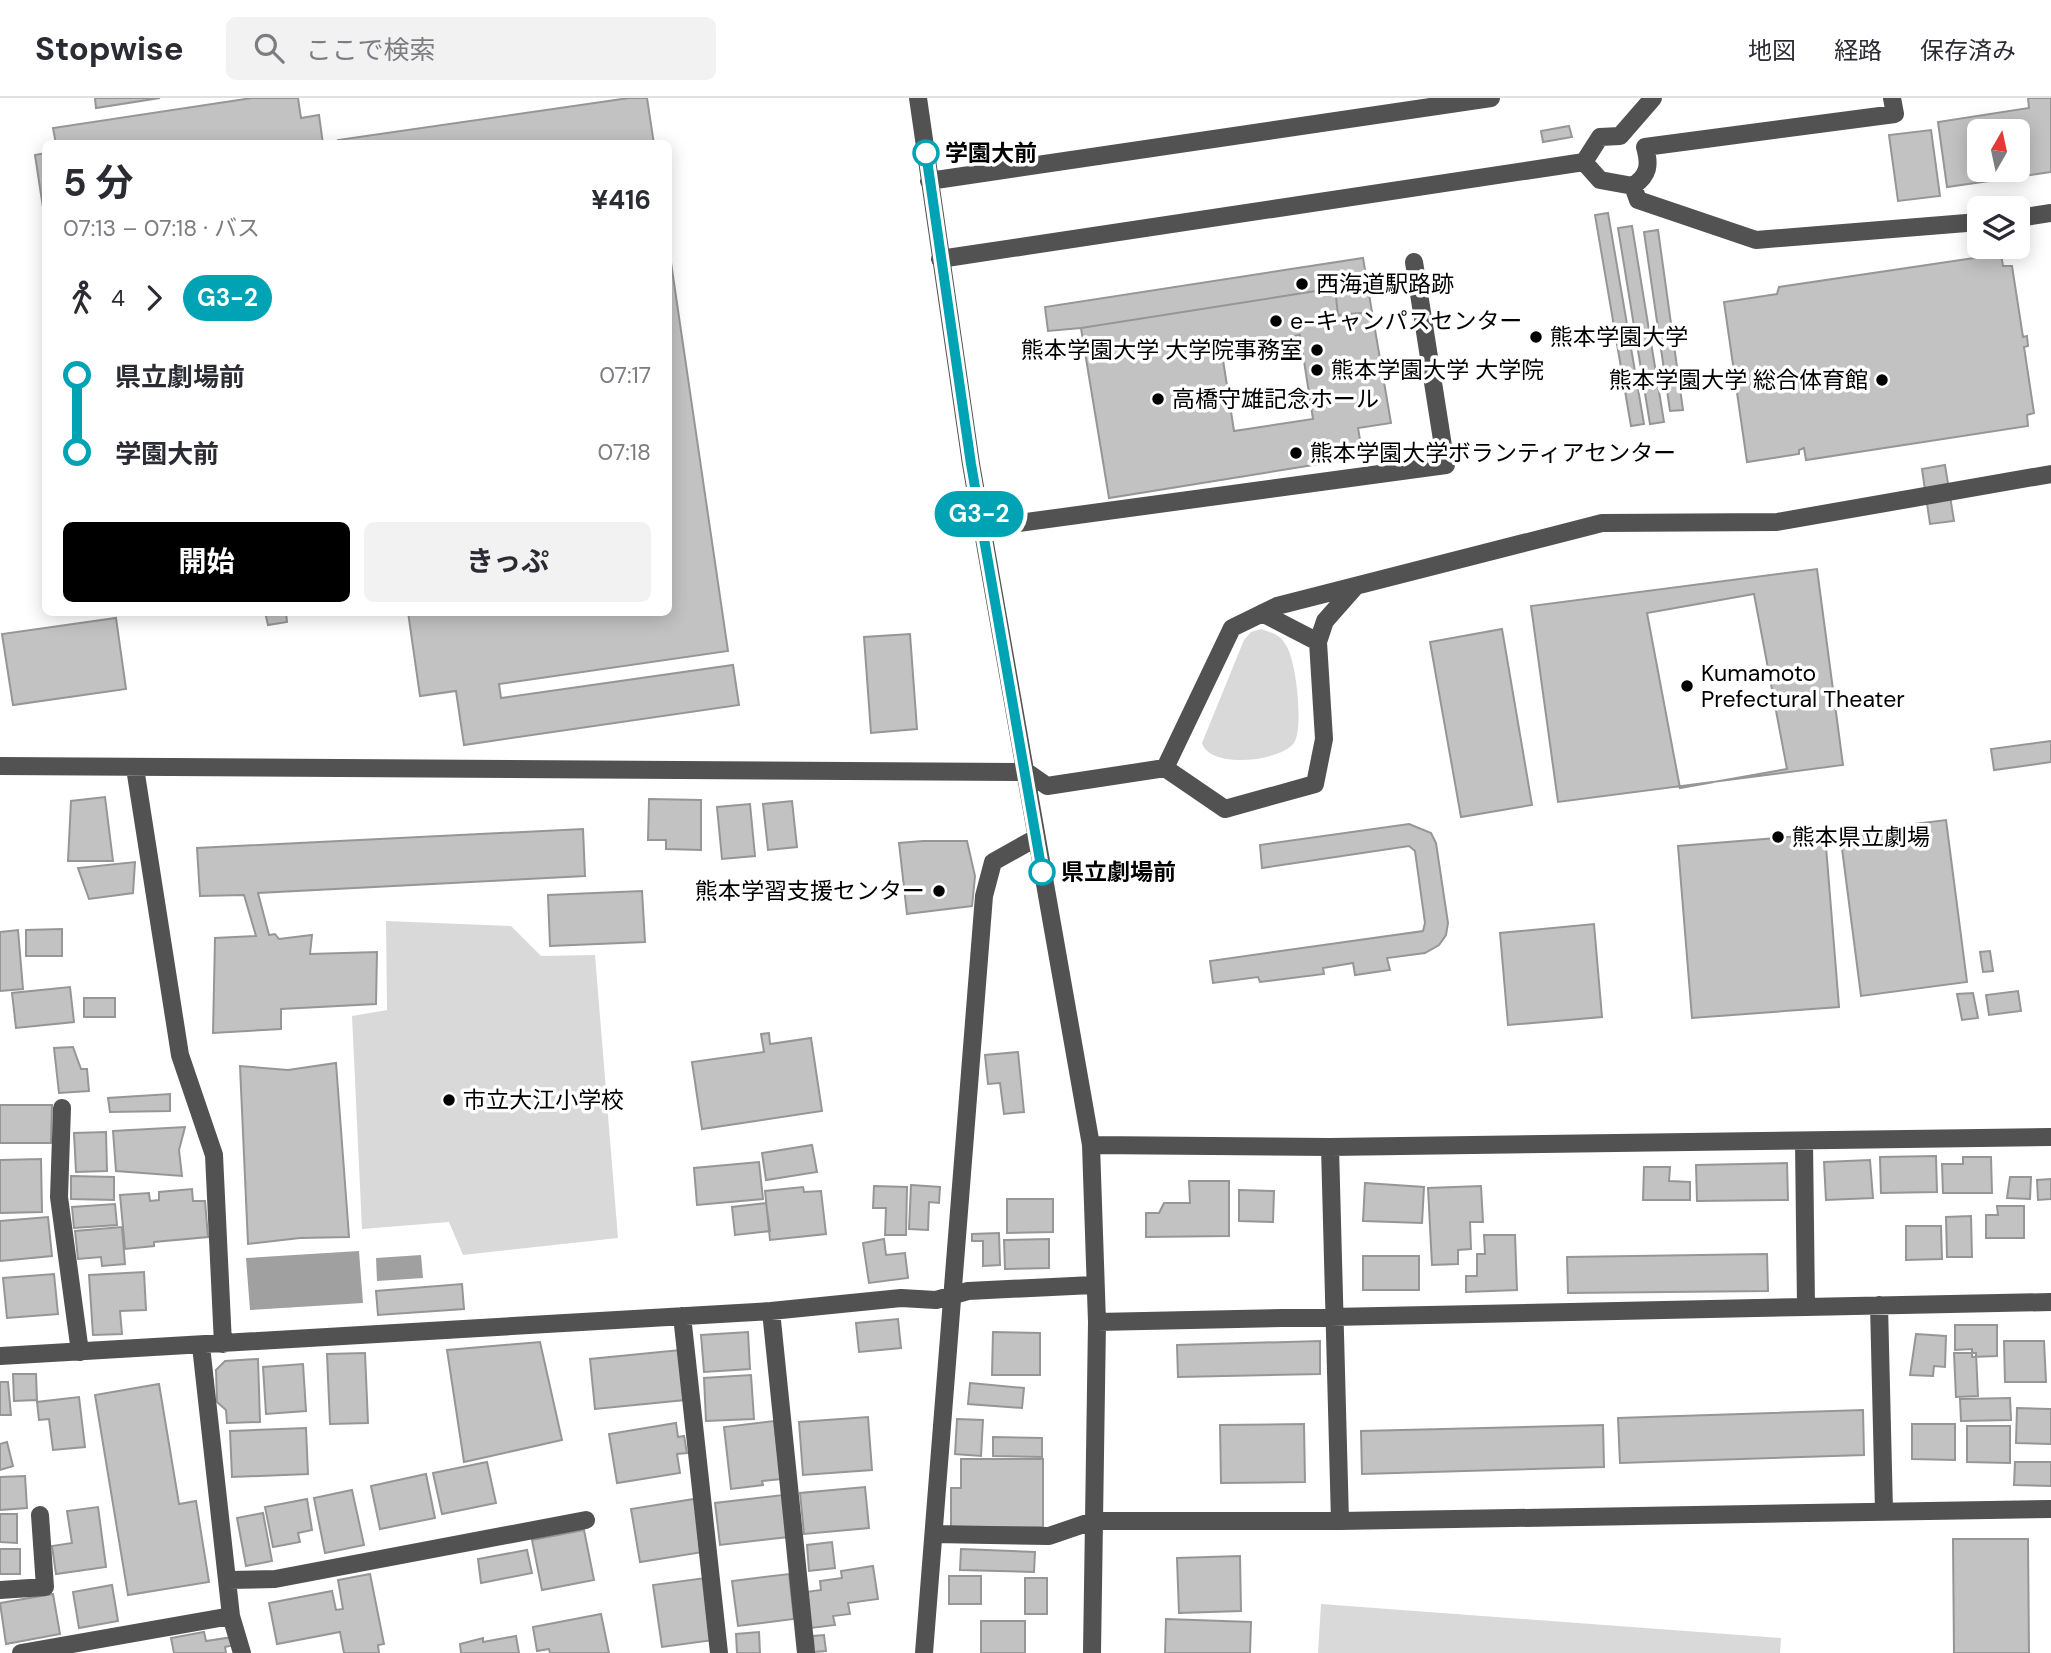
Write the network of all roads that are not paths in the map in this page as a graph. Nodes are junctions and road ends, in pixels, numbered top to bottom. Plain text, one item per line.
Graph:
1 (918, 98) edge
2 (1491, 98) edge
3 (1653, 98) edge
4 (1892, 98) edge
5 (1620, 136) junction
6 (1645, 147) junction
7 (1584, 162) junction
8 (929, 181) junction
9 (1633, 186) junction
10 (2051, 213) edge
11 (2030, 216) edge
12 (1967, 223) edge
13 (940, 260) junction
14 (1414, 261) dead end
15 (2051, 474) edge
16 (982, 528) junction
17 (1355, 587) junction
18 (1262, 613) junction
19 (1318, 642) junction
20 (0, 766) edge
21 (135, 768) junction
22 (1165, 768) junction
23 (1027, 772) junction
24 (1036, 838) junction
25 (61, 1108) dead end
26 (2051, 1137) edge
27 (1804, 1140) junction
28 (1091, 1145) junction
29 (1330, 1147) junction
30 (1093, 1285) junction
31 (953, 1297) junction
32 (2051, 1302) edge
33 (1879, 1305) junction
34 (1806, 1307) junction
35 (771, 1311) junction
36 (682, 1316) junction
37 (1335, 1320) junction
38 (1097, 1322) junction
39 (223, 1344) junction
40 (201, 1346) junction
41 (80, 1352) junction
42 (0, 1356) edge
43 (2051, 1508) edge
44 (1884, 1511) junction
45 (40, 1515) dead end
46 (586, 1520) dead end
47 (1093, 1521) junction
48 (1340, 1521) junction
49 (934, 1534) junction
50 (228, 1580) junction
51 (0, 1590) edge
52 (231, 1616) junction
53 (21, 1653) edge
54 (242, 1653) edge
55 (719, 1653) edge
56 (807, 1653) edge
57 (924, 1653) edge
58 (1092, 1653) edge

1 - 8 street
2 - 8 street
3 - 5 street
4 - 6 street
5 - 6 street
5 - 7 street
6 - 9 street
7 - 9 street
7 - 13 street
8 - 13 street
9 - 12 street
10 - 11 street
13 - 16 street
14 - 16 street
15 - 17 street
16 - 23 street
17 - 18 street
17 - 19 street
18 - 19 street
18 - 22 street
19 - 22 street
20 - 21 street
21 - 23 street
21 - 39 street
22 - 23 street
23 - 24 street
24 - 28 street
24 - 31 street
25 - 41 street
26 - 27 street
27 - 29 street
27 - 34 street
28 - 29 street
28 - 30 street
29 - 37 street
30 - 31 street
30 - 38 street
31 - 35 street
31 - 49 street
32 - 33 street
33 - 34 street
33 - 44 street
34 - 37 street
35 - 36 street
35 - 56 street
36 - 39 street
36 - 55 street
37 - 38 street
37 - 48 street
38 - 47 street
39 - 40 street
40 - 41 street
40 - 50 street
41 - 42 street
43 - 44 street
44 - 48 street
45 - 51 street
46 - 50 street
47 - 48 street
47 - 49 street
47 - 58 street
49 - 57 street
50 - 52 street
52 - 53 street
52 - 54 street

